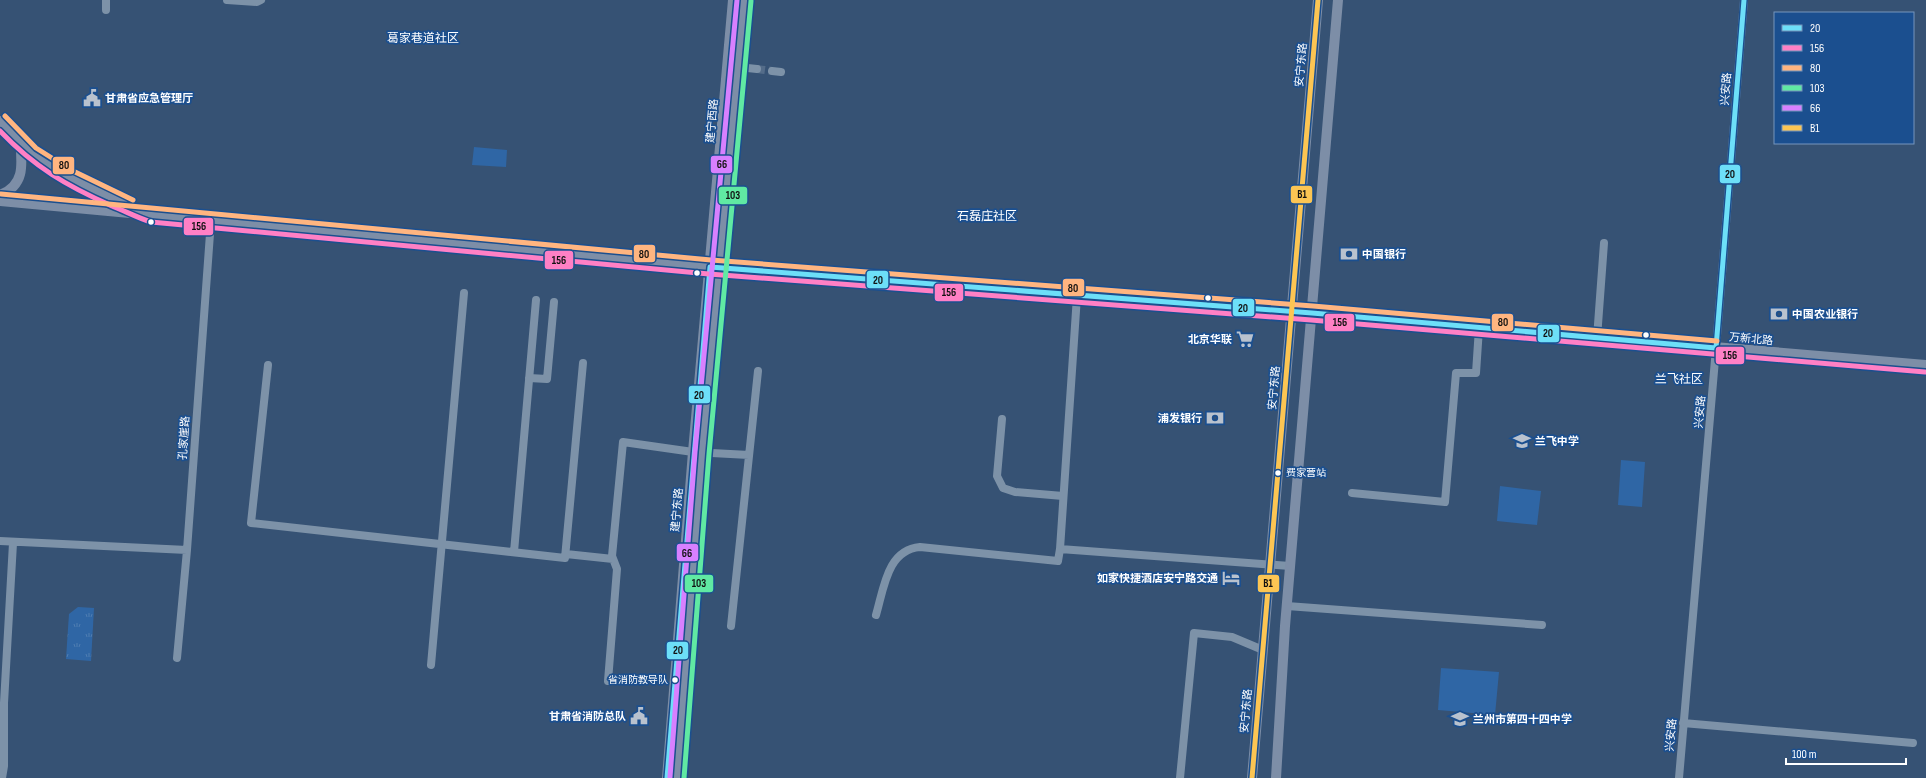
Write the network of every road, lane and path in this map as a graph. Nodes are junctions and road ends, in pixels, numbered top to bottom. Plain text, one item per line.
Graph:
1 (106, 0) edge
2 (227, 0) edge
3 (261, 0) edge
4 (733, 0) edge
5 (744, 0) edge
6 (1318, 0) edge
7 (1338, 0) edge
8 (1744, 0) edge
9 (106, 10) dead end
10 (738, 66) junction
11 (757, 69) tunnel mouth
12 (0, 121) edge
13 (20, 140) junction
14 (0, 194) edge
15 (0, 201) edge
16 (152, 215) junction
17 (211, 220) junction
18 (1604, 243) dead end
19 (714, 267) junction
20 (464, 293) dead end
21 (1077, 296) junction
22 (536, 300) dead end
23 (554, 302) dead end
24 (1292, 312) junction
25 (1312, 313) junction
26 (1479, 328) junction
27 (1597, 338) junction
28 (1716, 348) junction
29 (583, 363) dead end
30 (268, 365) dead end
31 (1926, 365) edge
32 (758, 370) dead end
33 (529, 378) junction
34 (1002, 419) dead end
35 (698, 452) junction
36 (749, 455) junction
37 (1352, 493) dead end
38 (1063, 496) junction
39 (0, 541) edge
40 (13, 542) junction
41 (442, 544) junction
42 (1060, 549) junction
43 (187, 550) junction
44 (514, 552) junction
45 (566, 554) junction
46 (613, 559) junction
47 (1271, 565) junction
48 (1290, 566) junction
49 (1287, 606) junction
50 (876, 615) dead end
51 (1542, 625) dead end
52 (731, 626) dead end
53 (1263, 650) junction
54 (177, 658) dead end
55 (431, 665) dead end
56 (608, 681) dead end
57 (1684, 723) junction
58 (1913, 743) dead end
59 (2, 778) edge
60 (668, 778) edge
61 (677, 778) edge
62 (1180, 778) edge
63 (1252, 778) edge
64 (1276, 778) edge
65 (1679, 778) edge

1 - 9 street
2 - 3 street
4 - 19 main road, 建宁西路
5 - 10 main road, 建宁西路
6 - 24 main road, 安宁东路
7 - 25 main road
8 - 28 street, 兴安路
10 - 11 street
10 - 19 main road, 建宁西路
12 - 13 main road
13 - 14 main road
13 - 16 main road
15 - 16 main road, 万新北路
16 - 17 main road, 万新北路
17 - 19 main road, 万新北路
17 - 43 street, 孔家崖路
18 - 27 street
19 - 21 main road, 万新北路
19 - 35 main road, 建宁东路
20 - 41 street
21 - 24 main road, 万新北路
21 - 38 street
22 - 33 street
23 - 33 street
24 - 25 main road, 万新北路
24 - 47 main road, 安宁东路
25 - 26 main road, 万新北路
25 - 48 main road
26 - 27 main road, 万新北路
26 - 37 street
27 - 28 main road, 万新北路
28 - 31 main road, 万新北路
28 - 57 street, 兴安路
29 - 45 street
30 - 41 street
32 - 36 street
33 - 44 street
34 - 38 street
35 - 36 street
35 - 46 street
35 - 60 main road, 建宁东路
35 - 61 main road, 建宁东路
36 - 52 street
38 - 42 street
39 - 40 street
40 - 43 street
40 - 59 street
41 - 44 street
41 - 55 street
42 - 47 street
42 - 50 street
43 - 54 street, 孔家崖路
44 - 45 street
45 - 46 street
46 - 56 street
47 - 48 street
47 - 53 main road, 安宁东路
48 - 49 main road
49 - 51 street
49 - 64 main road
53 - 62 street
53 - 63 main road, 安宁东路
57 - 58 street
57 - 65 street, 兴安路

